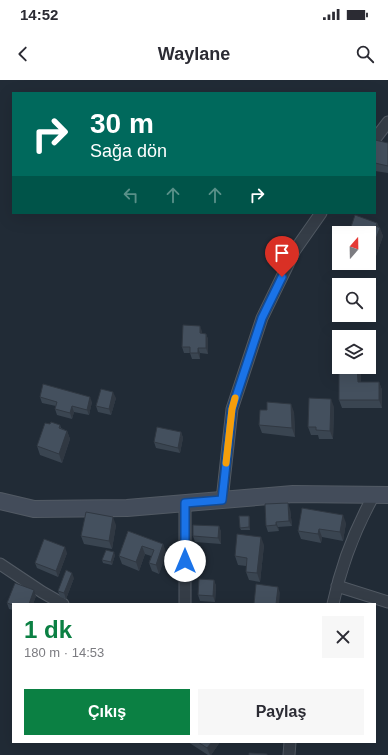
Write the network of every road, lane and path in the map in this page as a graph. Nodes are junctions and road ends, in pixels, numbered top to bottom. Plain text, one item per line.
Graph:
1 (388, 122) edge
2 (376, 138) edge
3 (320, 214) edge
4 (381, 495) edge
5 (222, 500) junction
6 (0, 501) edge
7 (185, 503) junction
8 (0, 564) edge
9 (337, 586) junction
10 (388, 602) edge
11 (62, 603) edge
12 (185, 603) edge
13 (333, 603) edge
14 (290, 743) edge
15 (289, 755) edge

1 - 2 street
3 - 5 street
4 - 5 street
4 - 9 street
5 - 7 street
6 - 7 street
7 - 12 street
8 - 11 street
9 - 10 street
9 - 13 street
14 - 15 street

